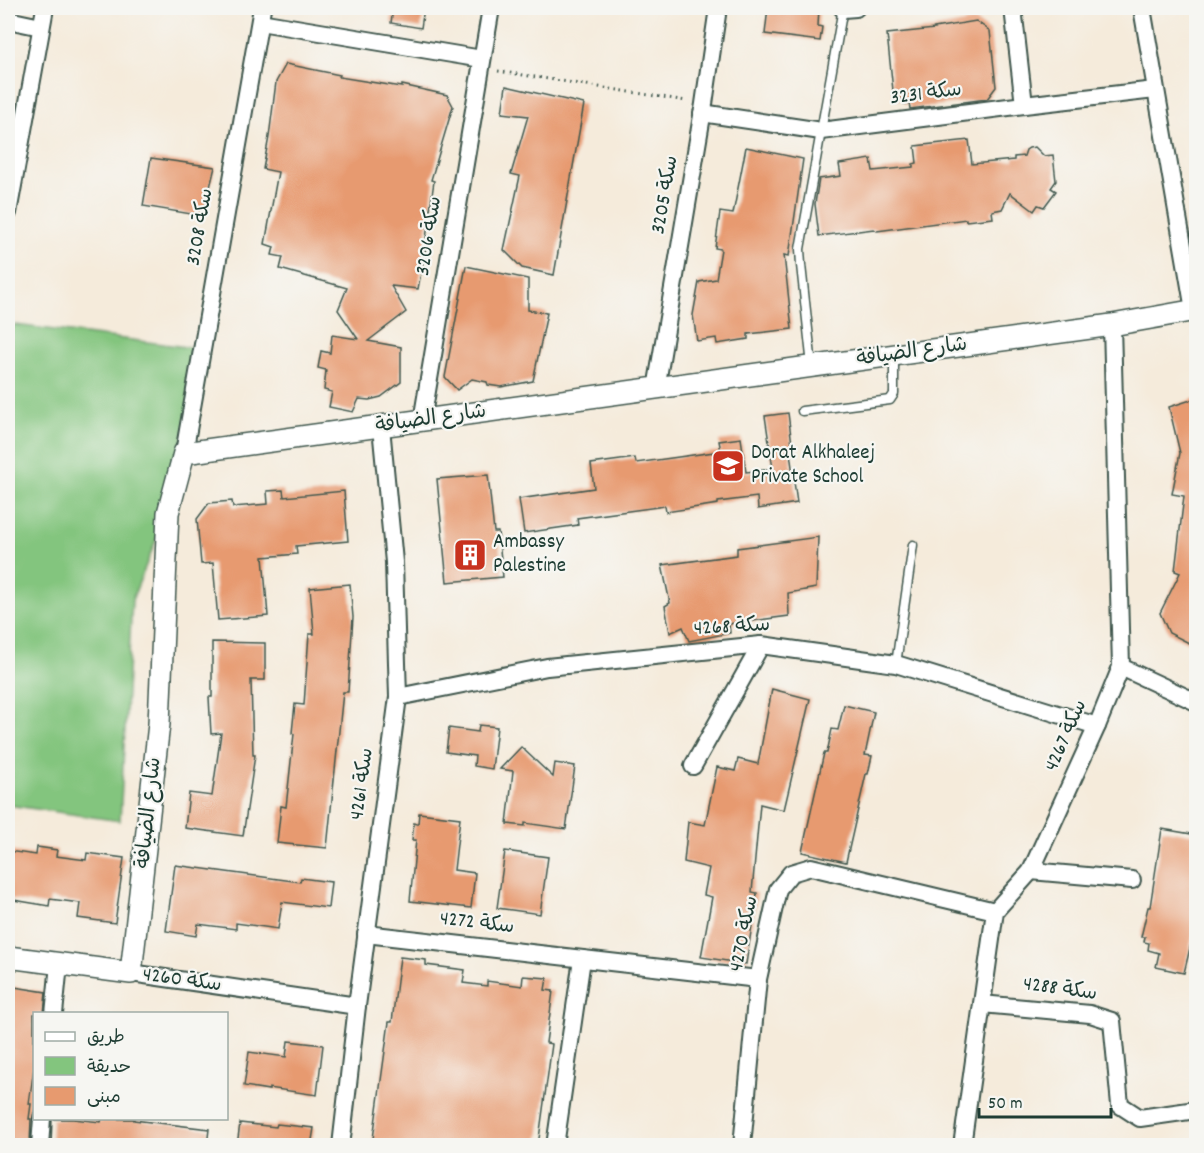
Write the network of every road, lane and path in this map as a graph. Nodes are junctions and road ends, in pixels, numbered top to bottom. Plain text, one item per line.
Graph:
1 (45, 8) edge
2 (491, 8) edge
3 (718, 8) edge
4 (847, 8) edge
5 (1013, 8) edge
6 (1142, 8) edge
7 (261, 15) edge
8 (8, 21) edge
9 (41, 27) junction
10 (481, 64) junction
11 (1155, 90) junction
12 (1024, 105) junction
13 (703, 108) junction
14 (821, 130) junction
15 (8, 213) edge
16 (1195, 310) edge
17 (1112, 325) junction
18 (894, 355) junction
19 (812, 367) junction
20 (656, 389) junction
21 (802, 411) dead end
22 (422, 421) junction
23 (381, 427) junction
24 (184, 453) junction
25 (913, 545) dead end
26 (761, 645) junction
27 (896, 664) junction
28 (1121, 667) junction
29 (398, 697) junction
30 (1197, 702) edge
31 (1097, 726) junction
32 (693, 766) dead end
33 (1030, 871) junction
34 (1132, 880) dead end
35 (995, 911) junction
36 (366, 934) junction
37 (8, 957) edge
38 (582, 959) junction
39 (59, 964) junction
40 (131, 973) junction
41 (758, 980) junction
42 (982, 1004) junction
43 (357, 1006) junction
44 (54, 1012) edge
45 (1197, 1110) edge
46 (42, 1120) edge
47 (40, 1146) edge
48 (340, 1146) edge
49 (555, 1146) edge
50 (742, 1146) edge
51 (962, 1146) edge

1 - 9 street
2 - 10 street, سكة 3206
3 - 13 street, سكة 3205
4 - 14 lane
5 - 12 street
6 - 11 street
7 - 10 street
7 - 24 street, سكة 3208
8 - 9 street
9 - 15 street
10 - 13 path
10 - 22 street, سكة 3206
11 - 12 street, سكة 3231
11 - 16 street
12 - 14 street, سكة 3231
13 - 14 street, سكة 3231
13 - 20 street, سكة 3205
14 - 19 lane
16 - 17 street, شارع الضيافة
17 - 18 street, شارع الضيافة
17 - 28 street, سكة 4267
18 - 19 street, شارع الضيافة
18 - 21 lane
19 - 20 street, شارع الضيافة
20 - 22 street, شارع الضيافة
22 - 23 street, شارع الضيافة
23 - 24 street, شارع الضيافة
23 - 29 street, سكة 4261
24 - 40 street, شارع الضيافة
25 - 27 lane
26 - 27 street, سكة 4268
26 - 29 street, سكة 4268
26 - 32 street
27 - 31 street, سكة 4268
28 - 30 street
28 - 31 street, سكة 4267
29 - 36 street, سكة 4261
31 - 33 street, سكة 4267
33 - 34 street
33 - 35 street, سكة 4267
35 - 41 street, سكة 4270
35 - 42 street
36 - 38 street, سكة 4272
36 - 43 street, سكة 4261
37 - 39 street, سكة 4260
38 - 41 street, سكة 4272
38 - 49 street
39 - 40 street, سكة 4260
39 - 44 street
40 - 43 street, سكة 4260
41 - 50 street, سكة 4270
42 - 45 street, سكة 4288
42 - 51 street
43 - 48 street, سكة 4261
46 - 47 street

